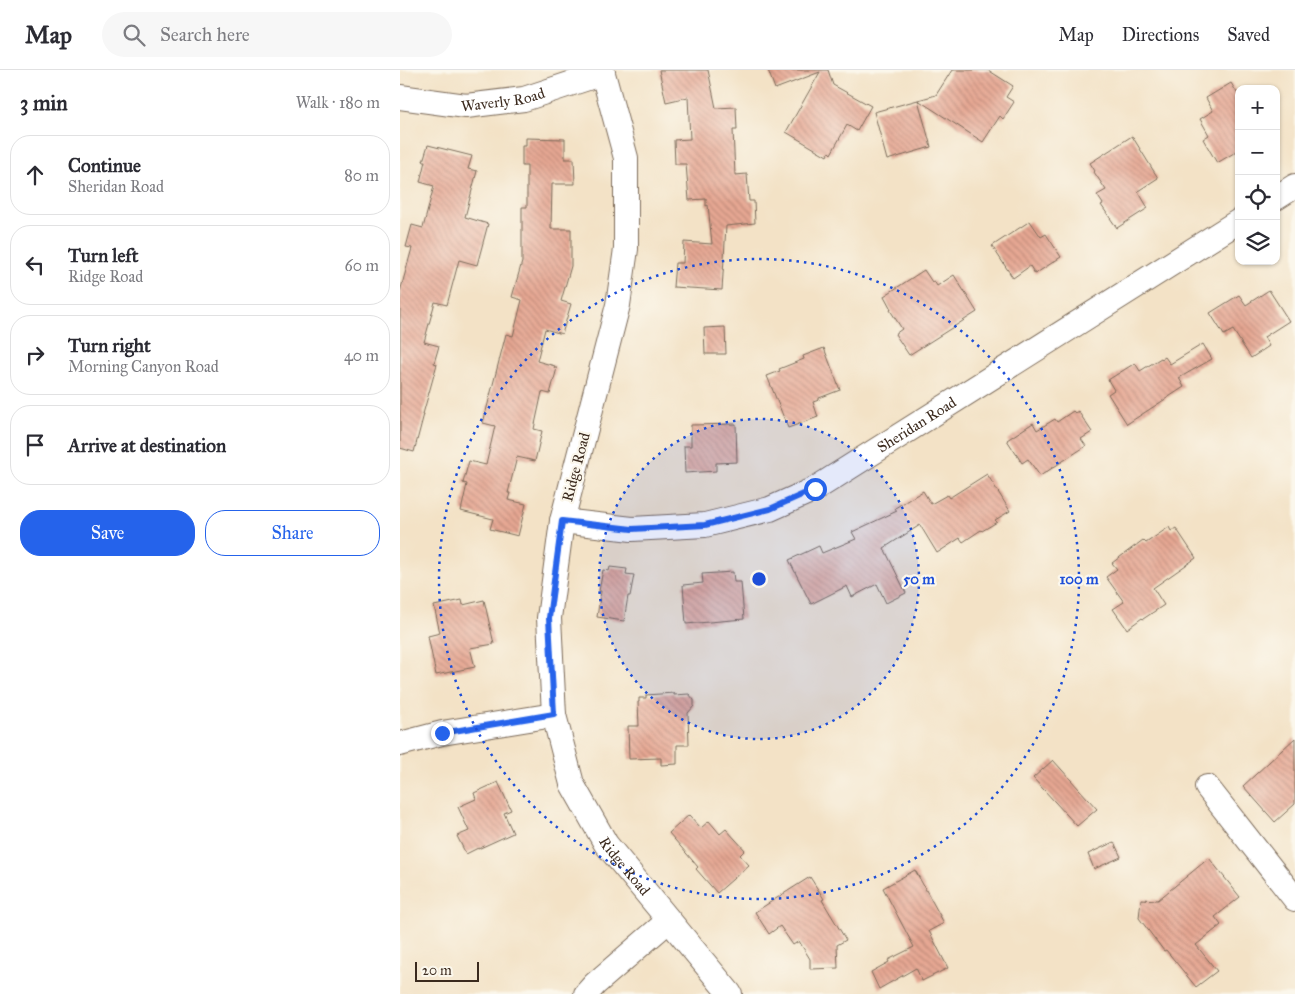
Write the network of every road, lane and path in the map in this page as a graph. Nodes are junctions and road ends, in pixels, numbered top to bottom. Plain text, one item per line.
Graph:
1 (602, 72) edge
2 (400, 97) edge
3 (1295, 186) edge
4 (1280, 195) edge
5 (1235, 225) edge
6 (562, 521) junction
7 (554, 714) junction
8 (400, 744) edge
9 (1207, 787) dead end
10 (1295, 899) edge
11 (668, 921) junction
12 (586, 994) edge
13 (730, 994) edge

1 - 2 street, Waverly Road
1 - 6 street, Ridge Road
3 - 4 street
5 - 6 street, Sheridan Road
6 - 7 street, Ridge Road
7 - 8 street
7 - 11 street, Ridge Road
9 - 10 street
11 - 12 street
11 - 13 street, Ridge Road

